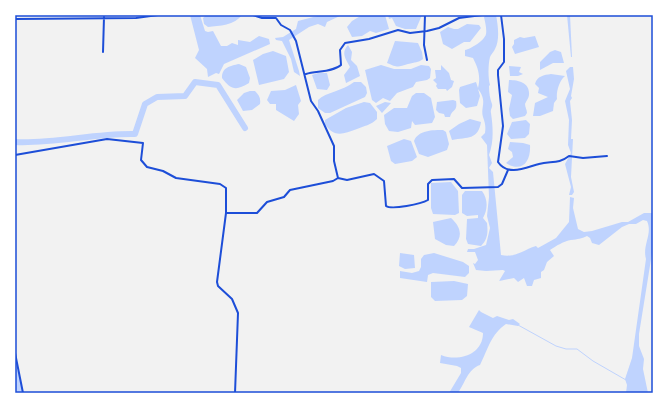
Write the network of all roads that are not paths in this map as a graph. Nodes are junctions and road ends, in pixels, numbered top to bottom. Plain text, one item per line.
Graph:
1 (48, 15) edge
2 (158, 15) edge
3 (253, 15) edge
4 (425, 15) edge
5 (482, 15) edge
6 (501, 15) edge
7 (104, 17) junction
8 (48, 18) junction
9 (15, 19) edge
10 (423, 32) junction
11 (103, 52) dead end
12 (427, 60) dead end
13 (306, 74) junction
14 (15, 155) edge
15 (608, 156) dead end
16 (508, 170) junction
17 (338, 178) junction
18 (226, 212) junction
19 (15, 353) edge
20 (23, 393) edge
21 (235, 393) edge

1 - 8 street
2 - 7 street
3 - 13 street
4 - 10 street
5 - 10 street
6 - 16 street
7 - 8 street
7 - 11 street
8 - 9 street
10 - 12 street
10 - 13 street
13 - 17 street
14 - 18 street
15 - 16 street
16 - 17 street
17 - 18 street
18 - 21 street
19 - 20 street

